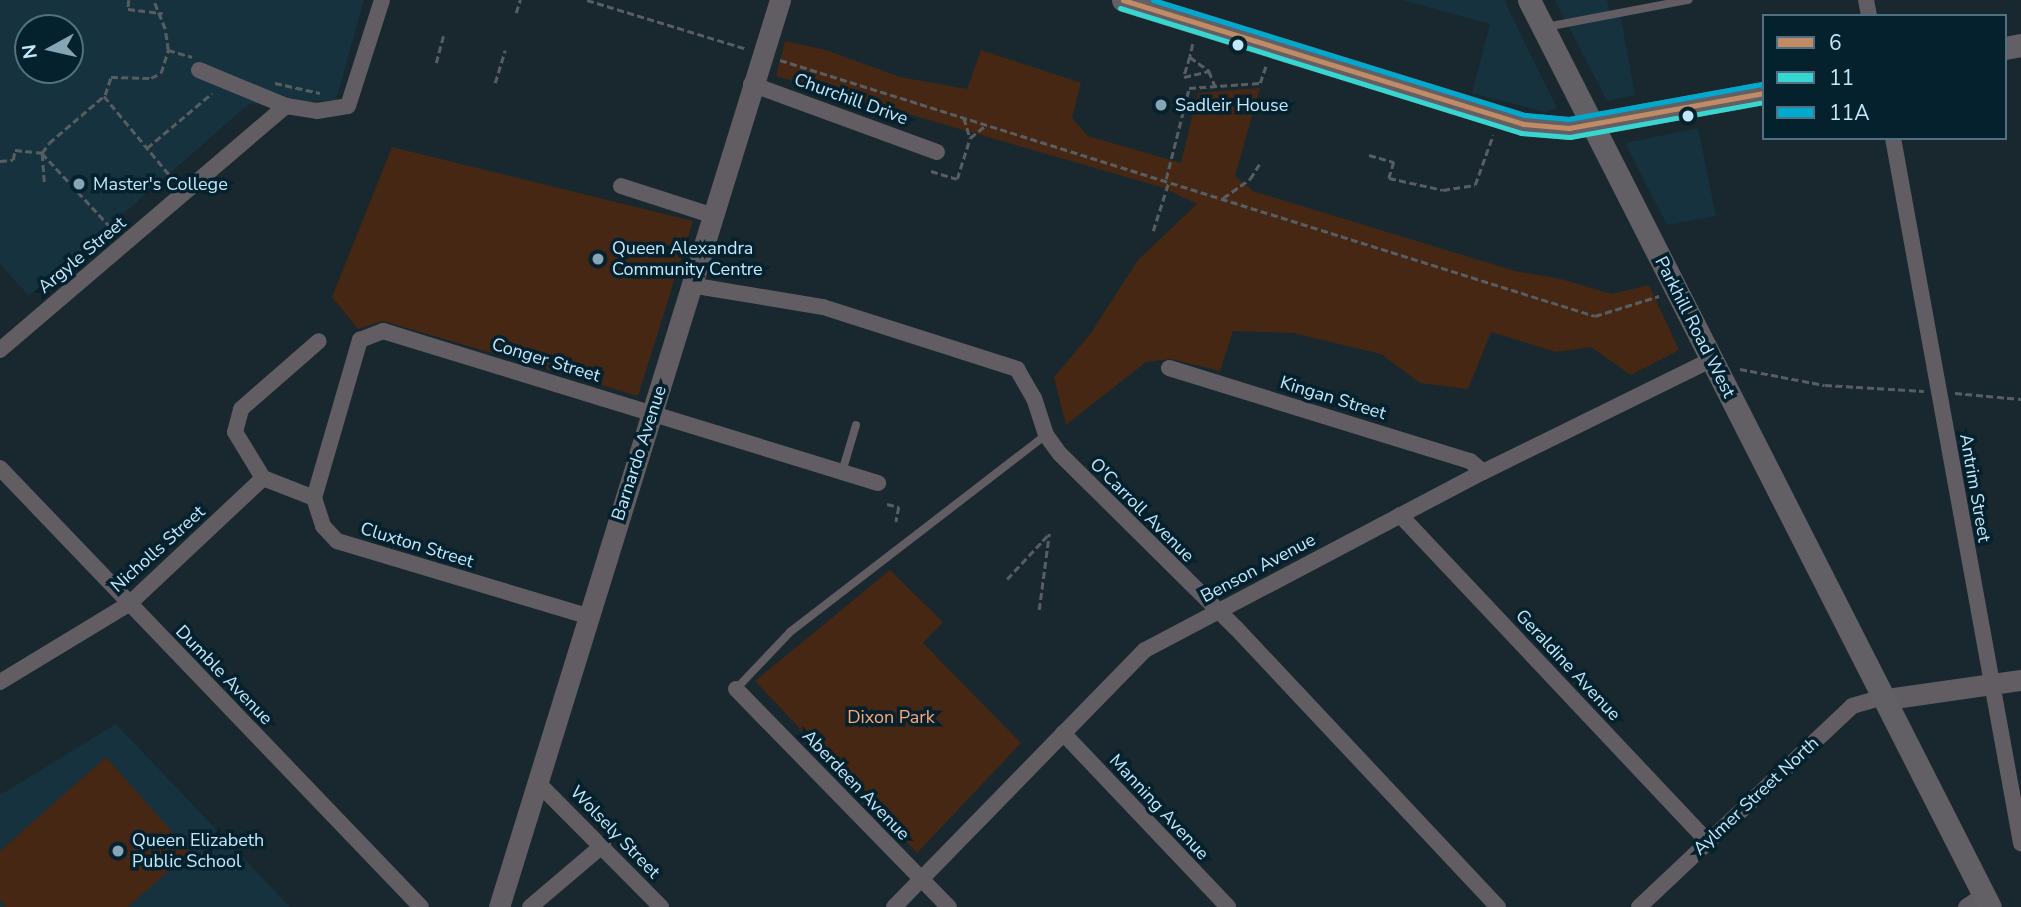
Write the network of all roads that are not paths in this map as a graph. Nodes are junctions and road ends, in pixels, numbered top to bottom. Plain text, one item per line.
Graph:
1 (382, 0) edge
2 (780, 0) edge
3 (1123, 0) edge
4 (1530, 0) edge
5 (1688, 0) edge
6 (1544, 27) junction
7 (199, 70) dead end
8 (751, 84) junction
9 (1762, 93) edge
10 (286, 106) junction
11 (1592, 124) junction
12 (1893, 140) edge
13 (937, 152) dead end
14 (621, 186) dead end
15 (711, 215) junction
16 (690, 285) junction
17 (318, 341) dead end
18 (0, 350) edge
19 (1711, 360) junction
20 (1169, 368) dead end
21 (653, 414) junction
22 (856, 425) dead end
23 (1046, 435) junction
24 (0, 468) edge
25 (842, 472) junction
26 (1483, 472) junction
27 (263, 478) junction
28 (877, 483) dead end
29 (314, 498) junction
30 (1400, 515) junction
31 (129, 604) junction
32 (1218, 611) junction
33 (587, 616) junction
34 (2021, 680) edge
35 (0, 682) edge
36 (1990, 685) junction
37 (736, 689) joint
38 (1887, 698) junction
39 (1063, 733) junction
40 (2015, 777) edge
41 (540, 785) junction
42 (1707, 841) junction
43 (2021, 844) edge
44 (603, 845) junction
45 (922, 879) junction
46 (1980, 903) edge
47 (421, 907) edge
48 (499, 907) edge
49 (530, 907) edge
50 (661, 907) edge
51 (894, 907) edge
52 (949, 907) edge
53 (1228, 907) edge
54 (1498, 907) edge
55 (1639, 907) edge

1 - 10 street
2 - 8 street, Barnardo Avenue
3 - 11 main road
4 - 6 main road, Parkhill Road West
5 - 6 lane
6 - 11 main road, Parkhill Road West
7 - 10 street
8 - 13 street, Churchill Drive
8 - 15 street, Barnardo Avenue
9 - 11 main road
10 - 18 street, Argyle Street
11 - 19 main road, Parkhill Road West
12 - 36 street, Antrim Street
14 - 15 street
15 - 16 street, Barnardo Avenue
16 - 21 street, Barnardo Avenue
16 - 23 street, O'Carroll Avenue
17 - 27 street
19 - 26 street, Benson Avenue
19 - 38 main road, Parkhill Road West
20 - 26 street, Kingan Street
21 - 25 street, Conger Street
21 - 29 street, Conger Street
21 - 33 street, Barnardo Avenue
22 - 25 lane
23 - 32 street, O'Carroll Avenue
23 - 37 lane
24 - 31 street, Dumble Avenue
25 - 28 street, Conger Street
26 - 30 street, Benson Avenue
27 - 29 street
27 - 31 street, Nicholls Street
29 - 33 street, Cluxton Street
30 - 32 street, Benson Avenue
30 - 42 street, Geraldine Avenue
31 - 35 street, Nicholls Street
31 - 47 street, Dumble Avenue
32 - 39 street, Benson Avenue
32 - 54 street, O'Carroll Avenue
33 - 41 street, Barnardo Avenue
34 - 36 street, Aylmer Street North
36 - 38 street, Aylmer Street North
36 - 40 street, Antrim Street
37 - 45 street, Aberdeen Avenue
38 - 42 street, Aylmer Street North
38 - 46 main road, Parkhill Road West
39 - 45 street, Benson Avenue
39 - 53 street, Manning Avenue
40 - 43 street, Antrim Street
41 - 44 street, Wolsely Street
41 - 48 street, Barnardo Avenue
42 - 55 street, Aylmer Street North
44 - 49 street
44 - 50 street, Wolsely Street
45 - 51 street, Benson Avenue
45 - 52 street, Aberdeen Avenue

